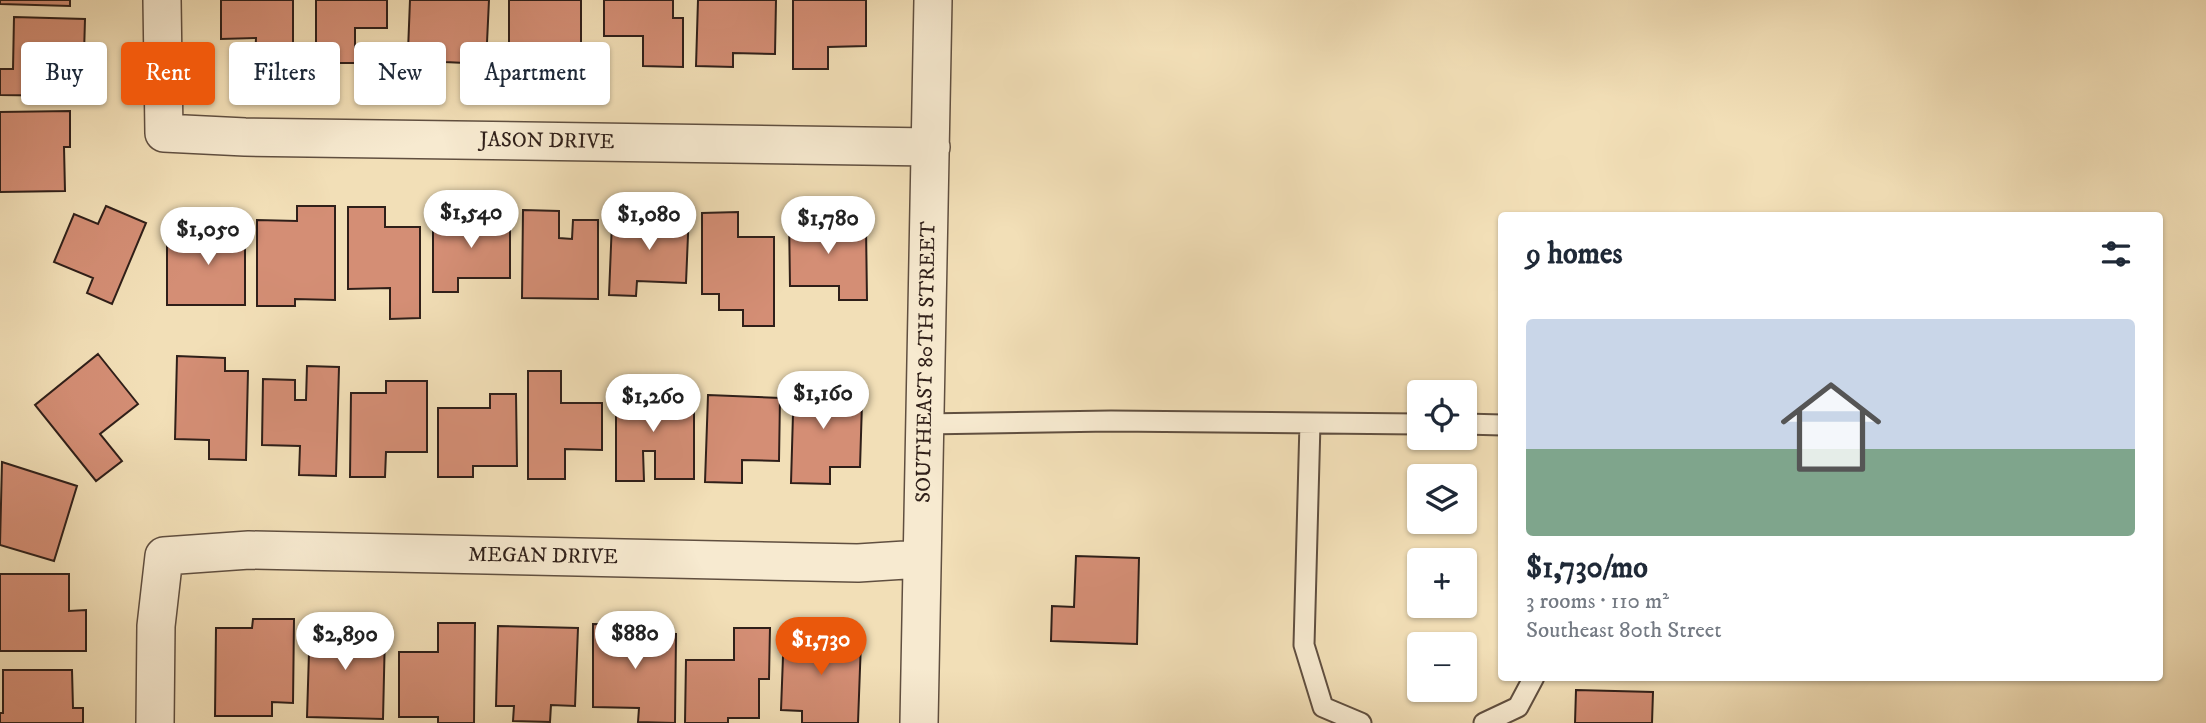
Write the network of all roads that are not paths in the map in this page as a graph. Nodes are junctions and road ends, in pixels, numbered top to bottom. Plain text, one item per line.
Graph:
1 (162, 0) edge
2 (933, 0) edge
3 (931, 148) junction
4 (1310, 423) junction
5 (924, 424) junction
6 (1407, 424) edge
7 (1477, 424) edge
8 (1498, 425) edge
9 (921, 559) junction
10 (1532, 681) edge
11 (155, 723) edge
12 (919, 723) edge
13 (1361, 723) edge
14 (1485, 723) edge

1 - 3 street, JASON DRIVE
2 - 3 street, SOUTHEAST 80TH STREET
3 - 5 street, SOUTHEAST 80TH STREET
4 - 5 lane
4 - 6 lane
4 - 13 lane
5 - 9 street, SOUTHEAST 80TH STREET
7 - 8 lane
9 - 11 street, MEGAN DRIVE
9 - 12 street, SOUTHEAST 80TH STREET
10 - 14 lane

